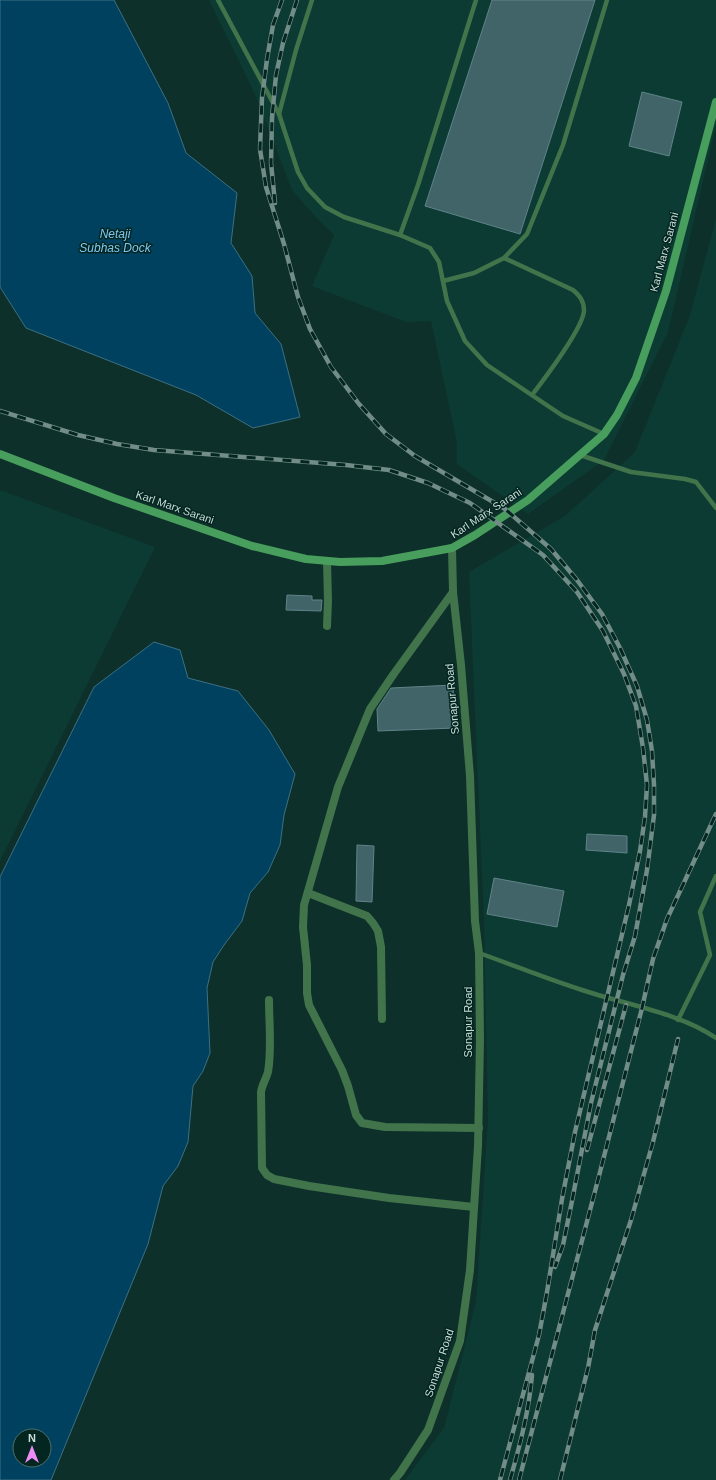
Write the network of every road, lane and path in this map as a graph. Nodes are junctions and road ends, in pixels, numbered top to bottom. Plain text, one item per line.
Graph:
1 (218, 0) edge
2 (312, 0) edge
3 (476, 0) edge
4 (607, 0) edge
5 (716, 102) edge
6 (279, 114) junction
7 (400, 235) junction
8 (504, 258) junction
9 (443, 281) junction
10 (532, 395) junction
11 (604, 434) junction
12 (0, 454) edge
13 (580, 455) junction
14 (716, 508) edge
15 (452, 548) junction
16 (327, 560) junction
17 (453, 592) junction
18 (327, 626) dead end
19 (716, 876) edge
20 (308, 893) junction
21 (479, 953) junction
22 (269, 1000) dead end
23 (382, 1019) dead end
24 (678, 1020) junction
25 (716, 1038) edge
26 (479, 1128) junction
27 (474, 1207) junction
28 (394, 1480) edge

1 - 6 lane
2 - 6 lane
3 - 7 lane
4 - 8 lane
5 - 11 main road, Karl Marx Sarani
6 - 7 lane
7 - 9 lane
8 - 9 lane
8 - 10 lane
9 - 10 lane
10 - 11 lane
11 - 13 main road, Karl Marx Sarani
12 - 16 main road, Karl Marx Sarani
13 - 14 lane
13 - 15 main road, Karl Marx Sarani
15 - 16 main road, Karl Marx Sarani
15 - 17 street, Sonapur Road
16 - 18 street
17 - 20 street
17 - 21 street, Sonapur Road
19 - 24 lane
20 - 23 street
20 - 26 street
21 - 24 lane
21 - 26 street, Sonapur Road
22 - 27 street
24 - 25 lane
26 - 27 street, Sonapur Road
27 - 28 street, Sonapur Road

